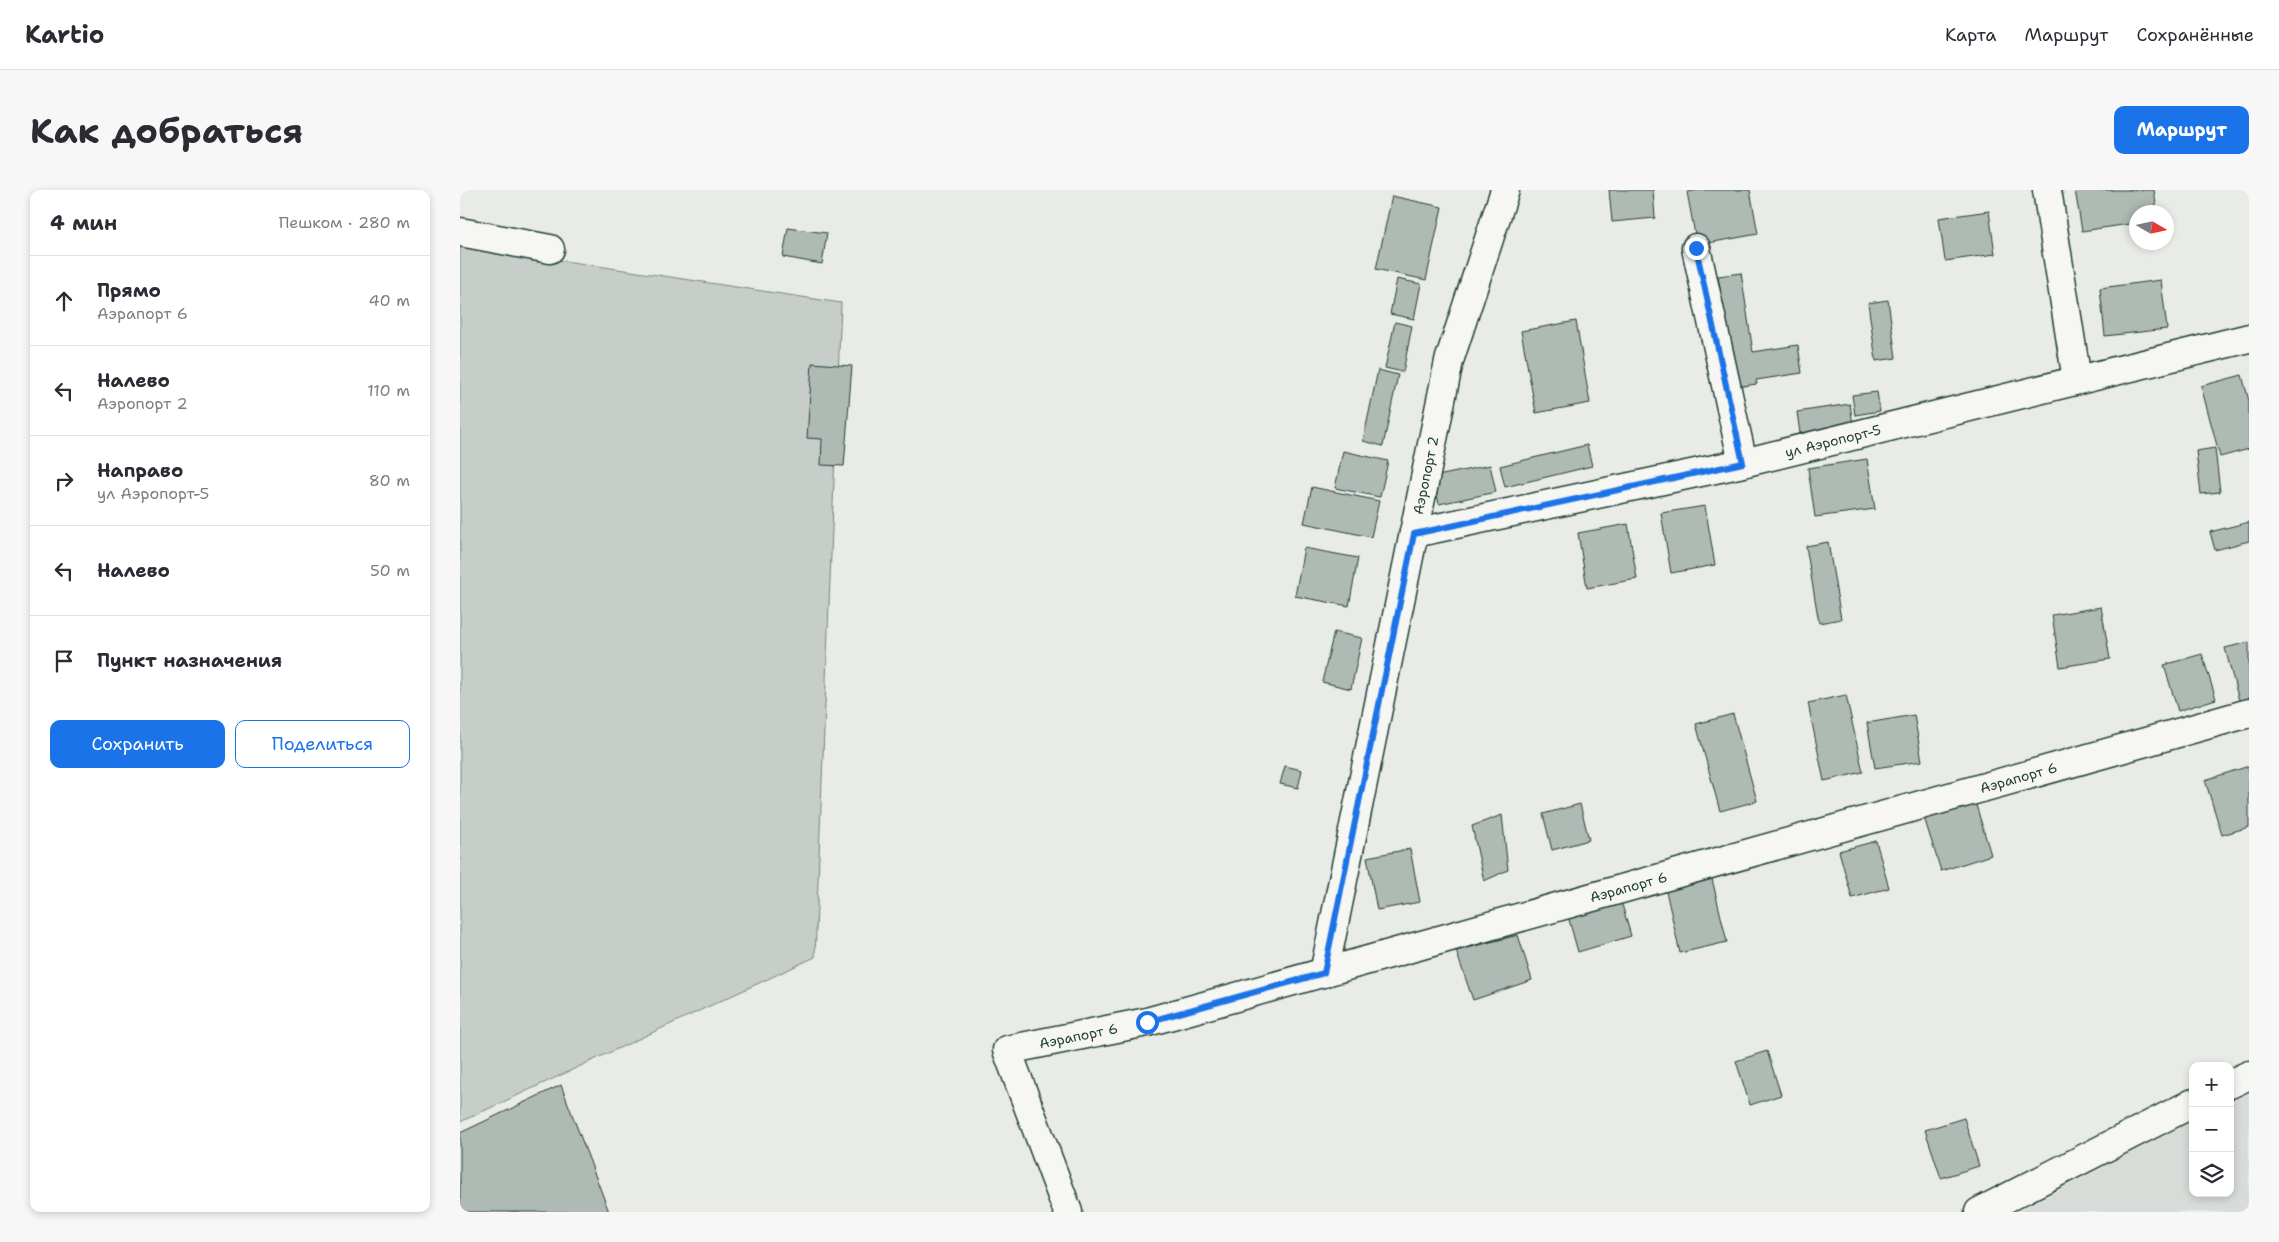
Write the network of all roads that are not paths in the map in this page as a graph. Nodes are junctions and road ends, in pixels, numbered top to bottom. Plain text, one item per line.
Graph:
1 (1505, 190) edge
2 (2047, 190) edge
3 (460, 232) edge
4 (1696, 248) dead end
5 (550, 249) dead end
6 (2249, 338) edge
7 (2077, 380) junction
8 (1743, 463) junction
9 (1414, 534) junction
10 (2249, 713) edge
11 (1324, 973) junction
12 (2249, 1075) edge
13 (2234, 1082) edge
14 (2189, 1105) edge
15 (1068, 1212) edge
16 (1979, 1212) edge

1 - 9 street, Аэропорт 2
2 - 7 street
3 - 5 street
4 - 8 street
6 - 7 street, ул Аэропорт-5
7 - 8 street, ул Аэропорт-5
8 - 9 street, ул Аэропорт-5
9 - 11 street, Аэропорт 2
10 - 11 street, Аэрапорт 6
11 - 15 street, Аэрапорт 6
12 - 13 street
14 - 16 street

